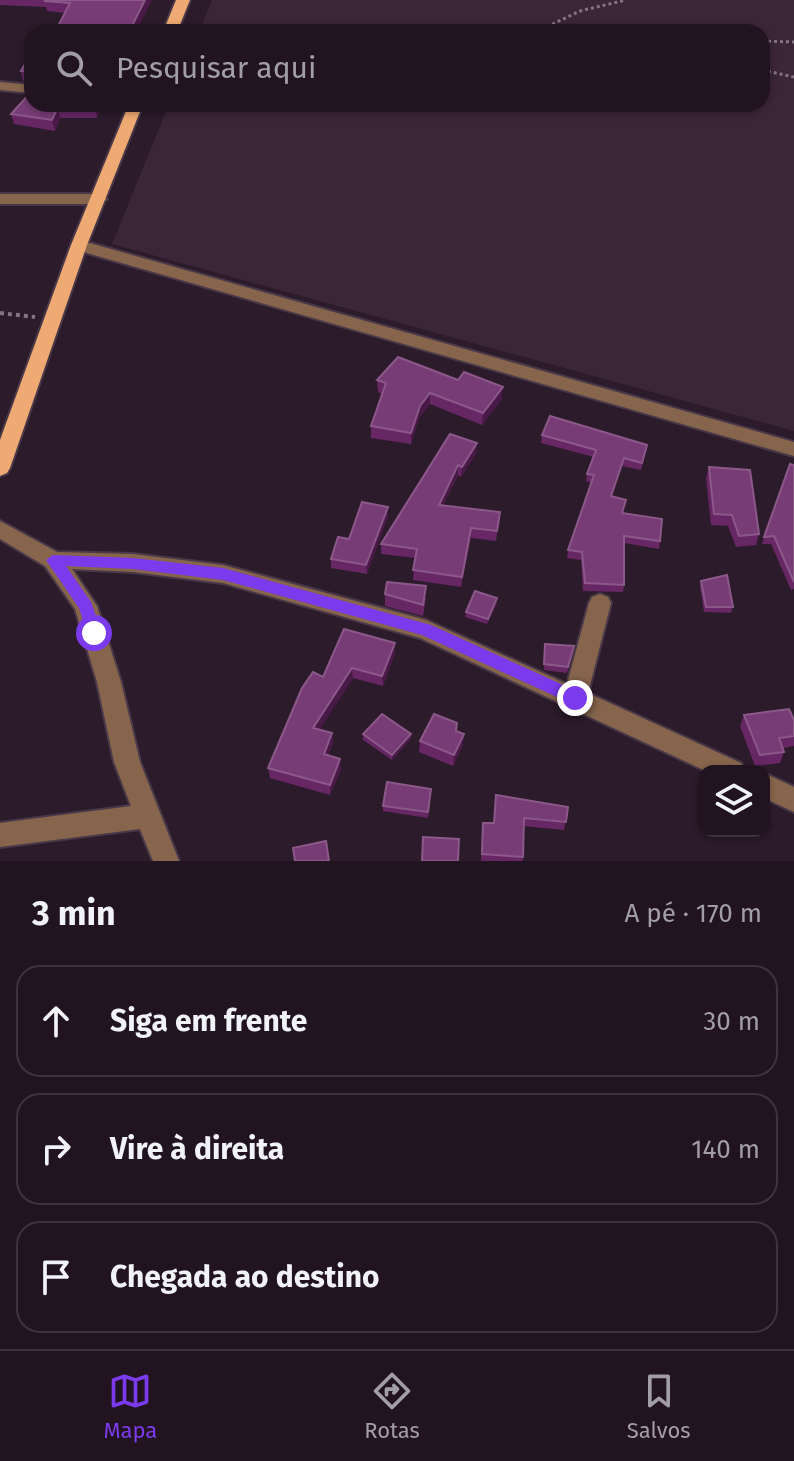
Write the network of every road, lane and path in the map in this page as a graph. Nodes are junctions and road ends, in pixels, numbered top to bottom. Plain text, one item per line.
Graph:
1 (183, 0) edge
2 (626, 0) edge
3 (173, 24) edge
4 (553, 24) edge
5 (770, 41) edge
6 (794, 42) edge
7 (770, 72) edge
8 (794, 77) edge
9 (0, 86) edge
10 (24, 88) edge
11 (133, 112) edge
12 (0, 199) edge
13 (99, 199) junction
14 (79, 245) junction
15 (0, 313) edge
16 (53, 319) junction
17 (794, 449) edge
18 (0, 468) edge
19 (0, 529) edge
20 (53, 560) junction
21 (600, 603) dead end
22 (575, 698) junction
23 (719, 765) edge
24 (770, 788) edge
25 (794, 800) edge
26 (148, 816) junction
27 (0, 835) edge
28 (166, 861) edge

1 - 3 main road
2 - 4 path
5 - 6 path
7 - 8 path
9 - 10 street
11 - 13 main road
12 - 13 street
13 - 14 main road
14 - 16 main road
14 - 17 street
15 - 16 path
16 - 18 main road
19 - 20 street
20 - 22 street
20 - 26 street
21 - 22 street
22 - 23 street
24 - 25 street
26 - 27 street
26 - 28 street

